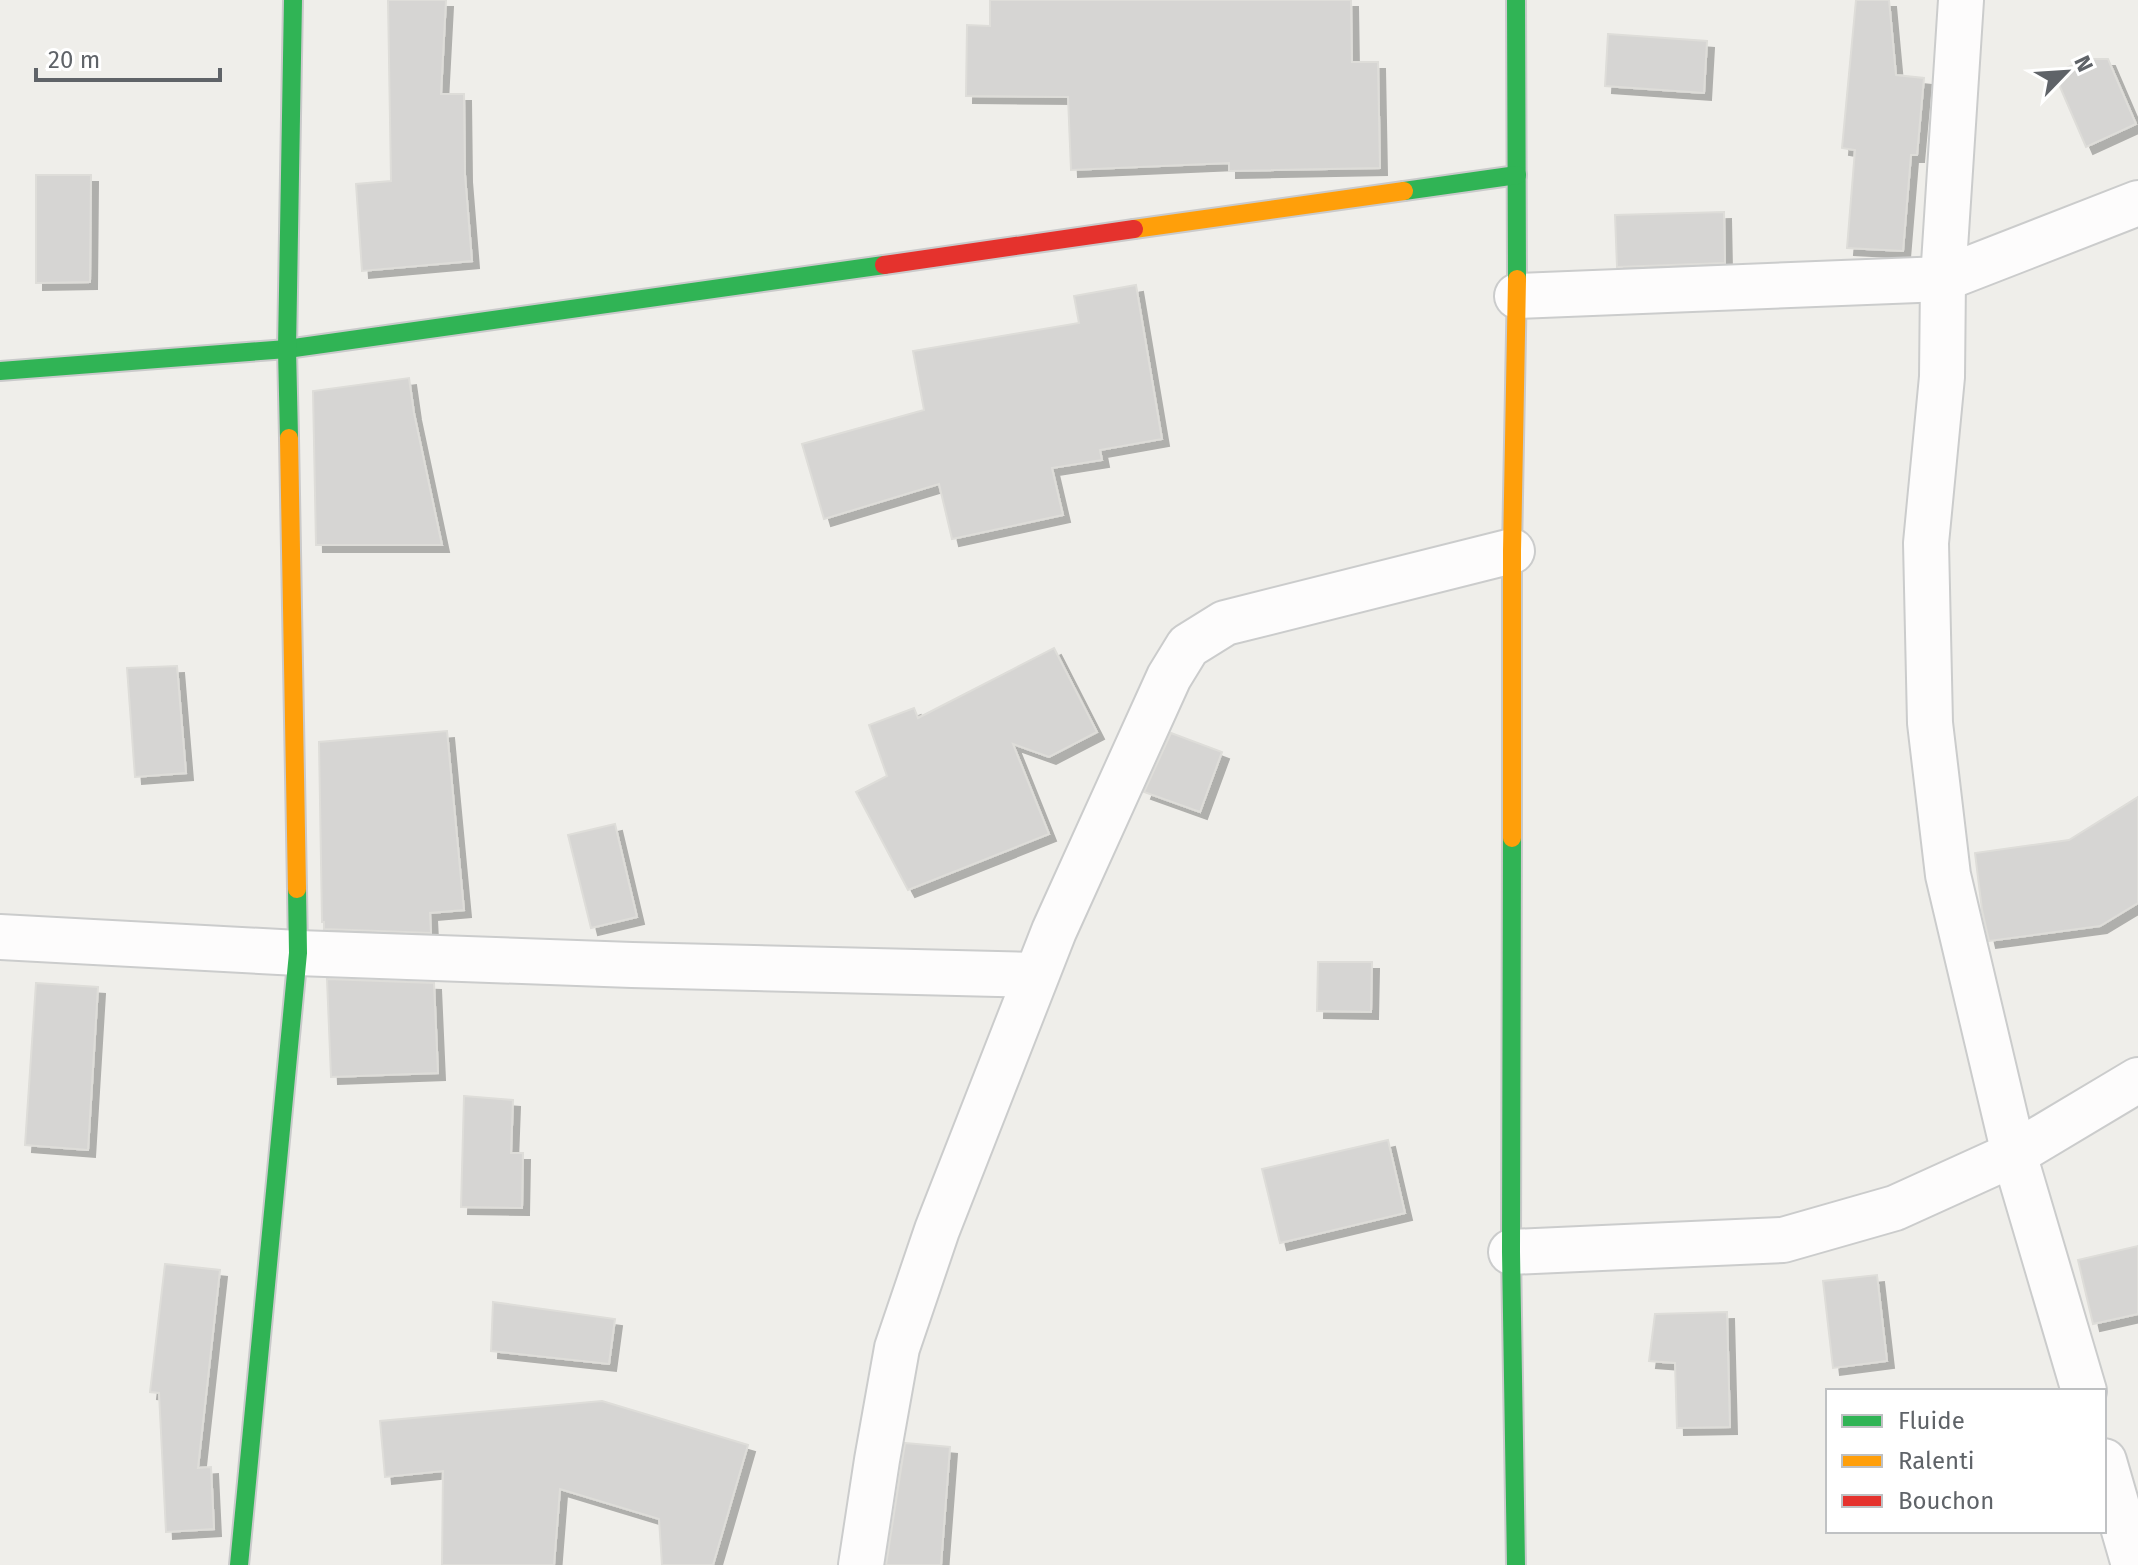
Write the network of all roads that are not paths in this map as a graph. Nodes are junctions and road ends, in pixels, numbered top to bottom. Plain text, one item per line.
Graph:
1 (293, 0) edge
2 (1516, 0) edge
3 (1961, 0) edge
4 (1517, 175) junction
5 (2138, 203) edge
6 (1943, 279) junction
7 (1517, 296) junction
8 (287, 349) junction
9 (0, 371) edge
10 (1512, 551) junction
11 (0, 937) edge
12 (298, 953) junction
13 (1036, 975) junction
14 (2138, 1080) edge
15 (2014, 1154) junction
16 (1511, 1252) junction
17 (2083, 1389) edge
18 (2106, 1468) edge
19 (239, 1565) edge
20 (861, 1565) edge
21 (1516, 1565) edge
22 (2134, 1565) edge

1 - 8 street
2 - 4 street
3 - 6 street
4 - 7 street
4 - 8 street
5 - 6 street
6 - 7 street
6 - 15 street
7 - 10 street
8 - 9 street
8 - 12 street
10 - 13 street
10 - 16 street
11 - 12 street
12 - 13 street
12 - 19 street
13 - 20 street
14 - 15 street
15 - 16 street
15 - 17 street
16 - 21 street
18 - 22 street

